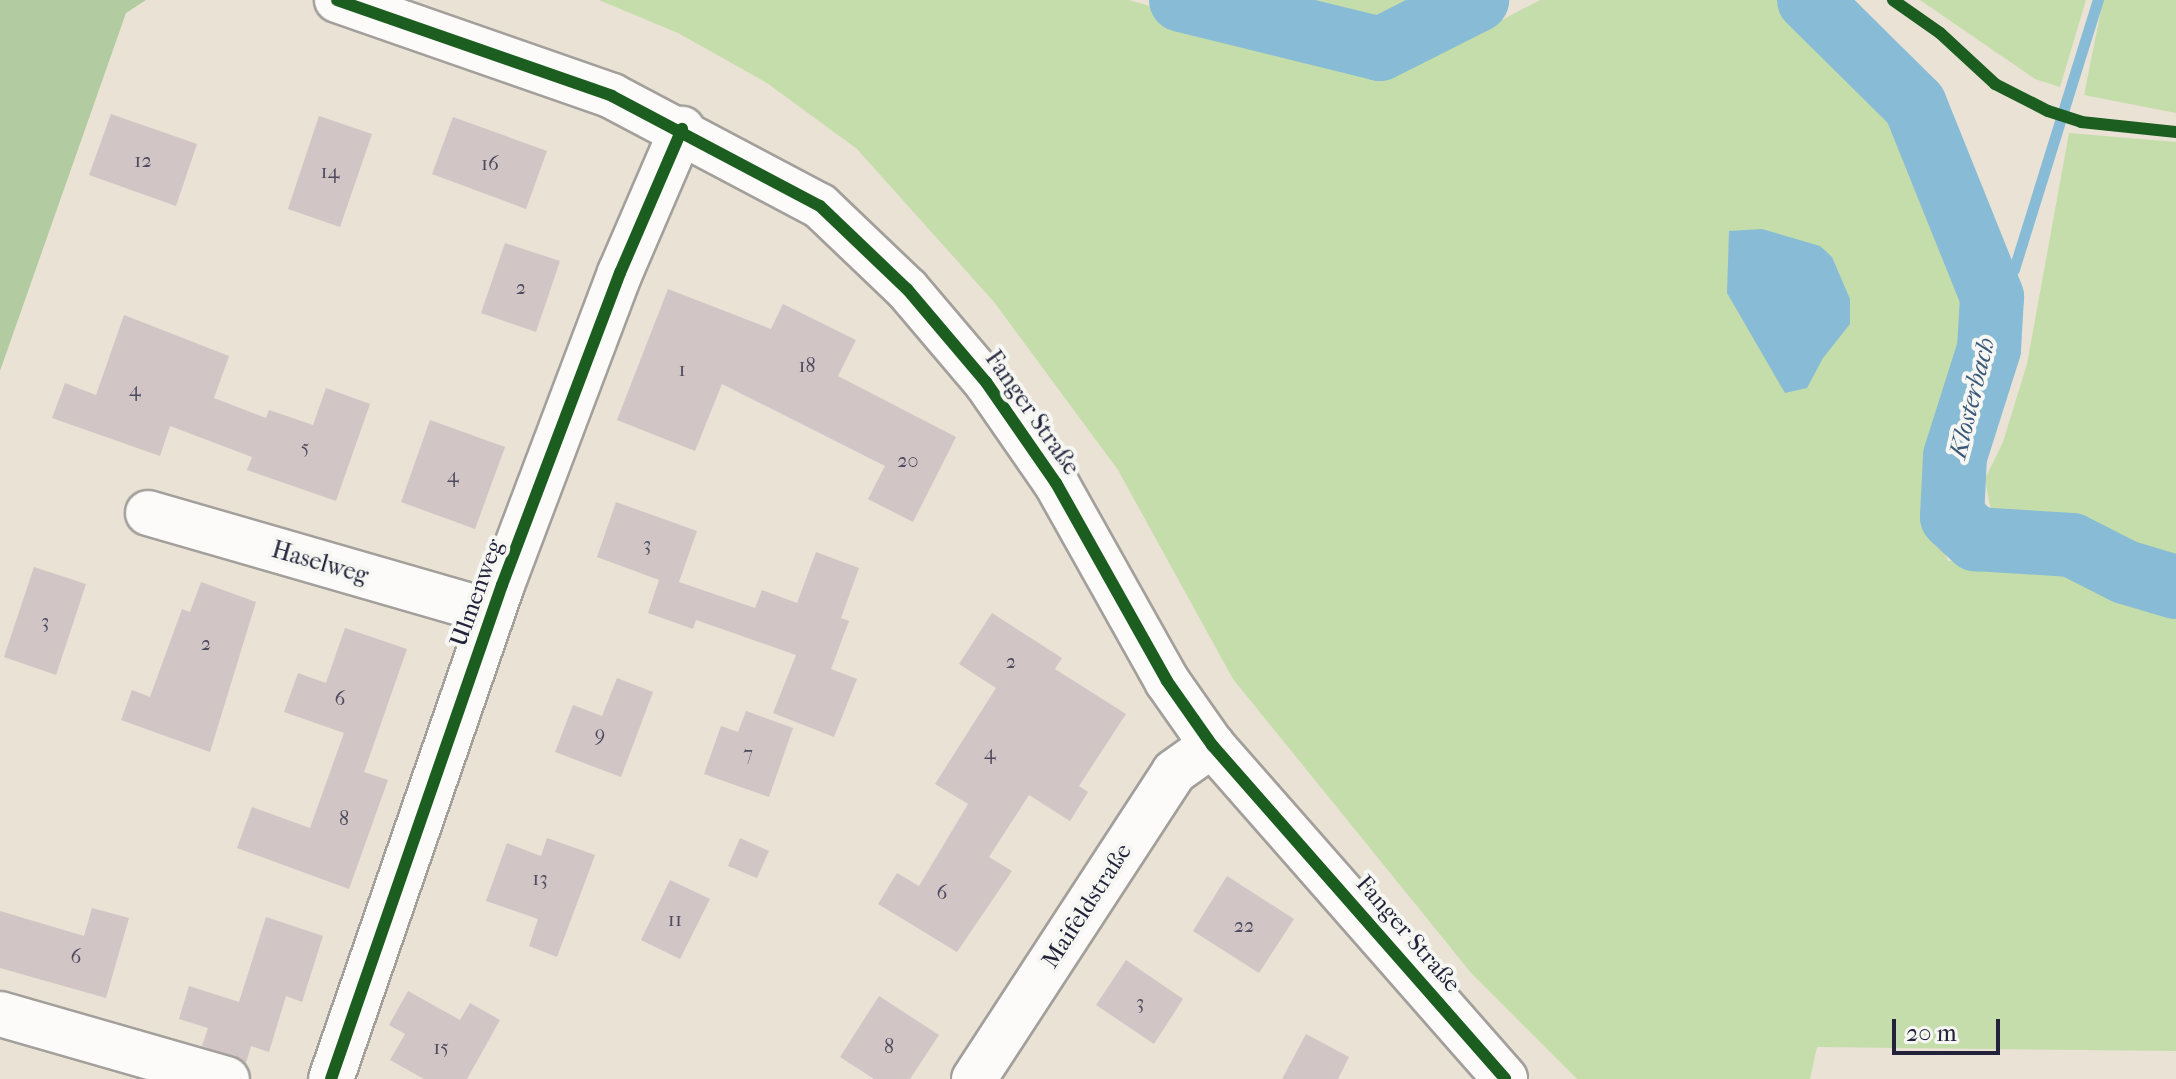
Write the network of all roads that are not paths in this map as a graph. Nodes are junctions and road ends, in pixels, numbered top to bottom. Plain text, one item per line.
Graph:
1 (337, 0) edge
2 (682, 129) junction
3 (148, 513) dead end
4 (492, 612) junction
5 (1212, 745) junction
6 (0, 1014) edge
7 (227, 1079) edge
8 (331, 1079) edge
9 (974, 1079) edge
10 (1505, 1079) edge

1 - 2 street, Fanger Straße
2 - 4 street, Ulmenweg
2 - 5 street, Fanger Straße
3 - 4 street, Haselweg
4 - 8 street, Ulmenweg
5 - 9 street, Maifeldstraße
5 - 10 street, Fanger Straße
6 - 7 street

